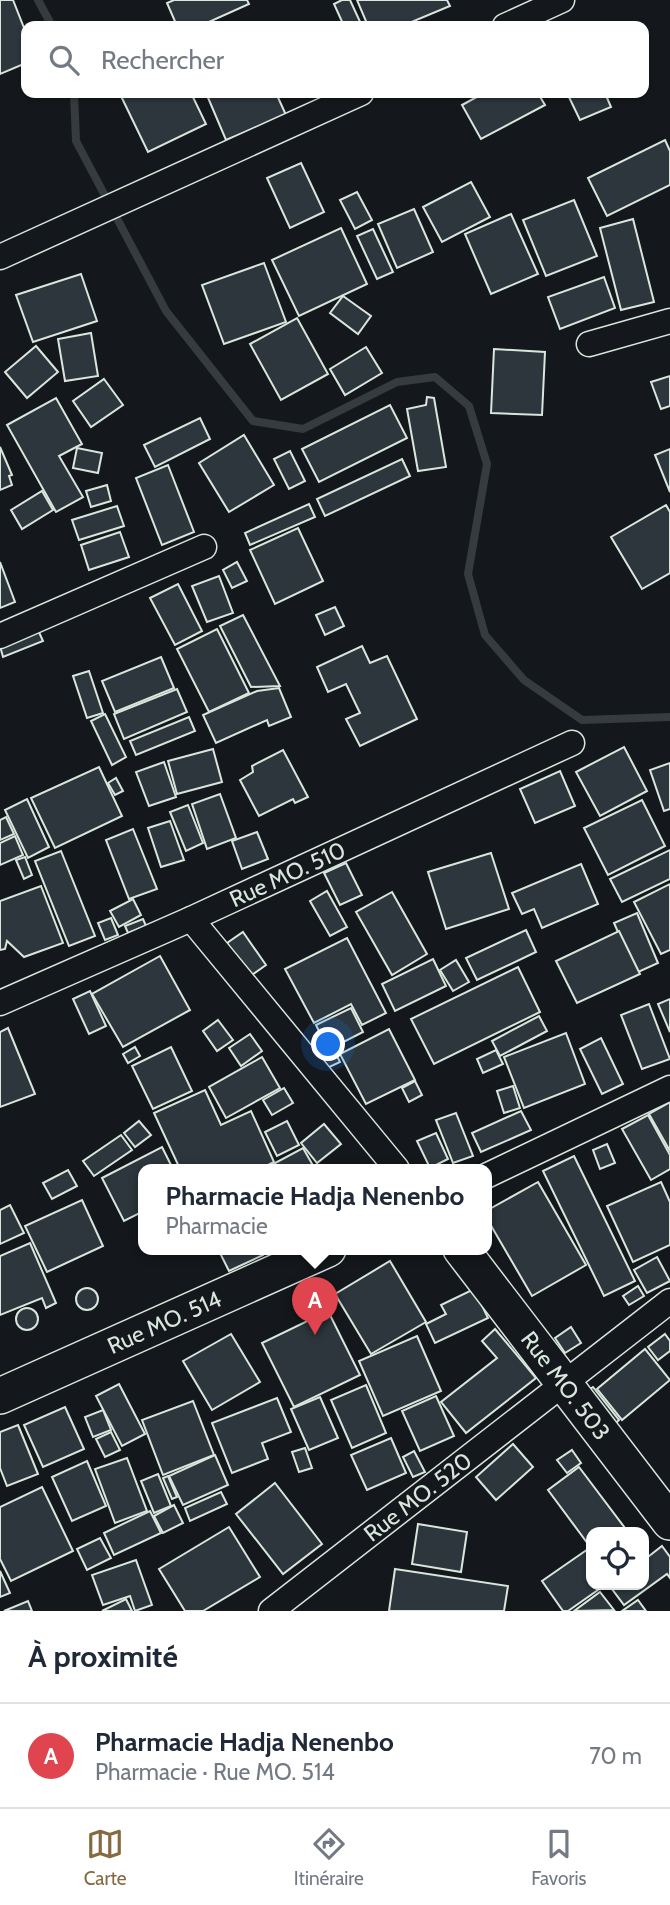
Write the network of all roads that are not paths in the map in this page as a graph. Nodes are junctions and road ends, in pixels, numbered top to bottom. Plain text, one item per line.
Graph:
1 (562, 0) edge
2 (516, 21) edge
3 (350, 98) edge
4 (0, 257) edge
5 (670, 321) edge
6 (589, 344) dead end
7 (204, 547) dead end
8 (0, 636) edge
9 (572, 743) dead end
10 (191, 919) junction
11 (0, 1003) edge
12 (670, 1088) edge
13 (393, 1164) edge
14 (492, 1173) edge
15 (315, 1255) edge
16 (466, 1255) edge
17 (670, 1301) edge
18 (565, 1383) junction
19 (0, 1396) edge
20 (670, 1522) edge
21 (271, 1611) edge

1 - 2 street
3 - 4 street
5 - 6 street
7 - 8 street
9 - 10 street, Rue MO. 510
10 - 11 street, Rue MO. 510
10 - 13 street
12 - 14 street
15 - 19 street, Rue MO. 514
16 - 18 street, Rue MO. 503
17 - 18 street, Rue MO. 520
18 - 20 street, Rue MO. 503
18 - 21 street, Rue MO. 520

